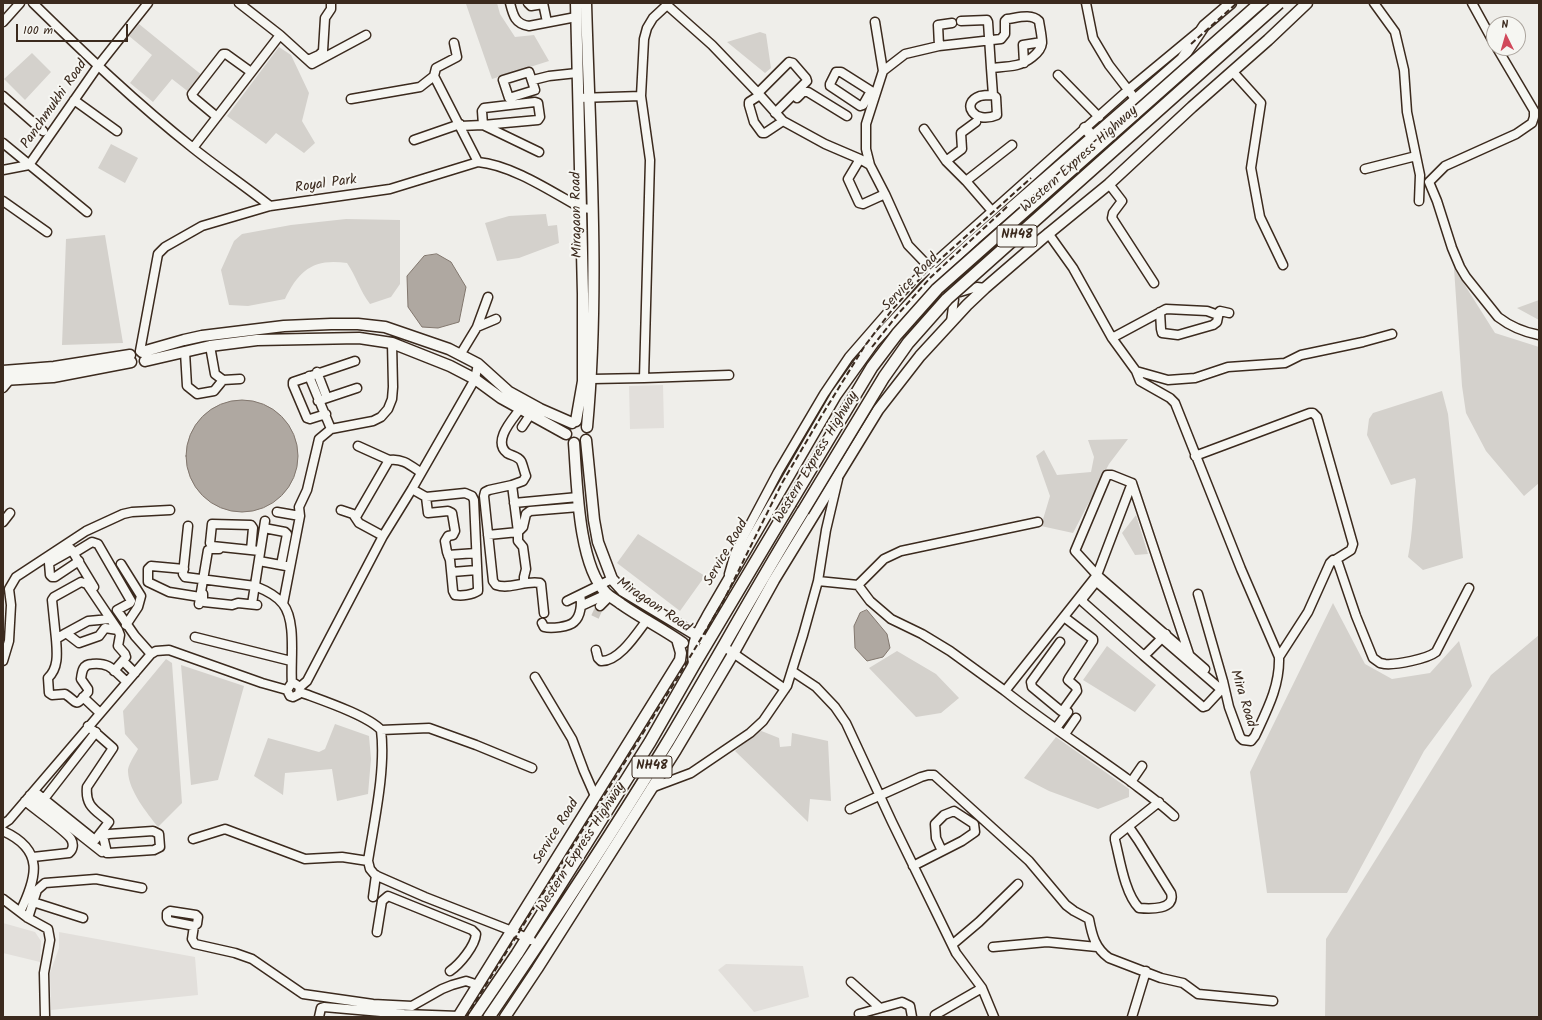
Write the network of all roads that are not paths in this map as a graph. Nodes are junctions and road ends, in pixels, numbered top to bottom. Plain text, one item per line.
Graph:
1 (20, 3) edge
2 (33, 3) edge
3 (148, 3) edge
4 (239, 3) edge
5 (331, 3) edge
6 (510, 3) edge
7 (528, 3) edge
8 (576, 3) edge
9 (586, 3) edge
10 (1086, 3) edge
11 (1231, 3) edge
12 (1260, 3) edge
13 (1279, 3) edge
14 (1307, 3) edge
15 (1374, 3) edge
16 (1472, 3) edge
17 (543, 4) edge
18 (667, 4) edge
19 (576, 17) junction
20 (961, 21) dead end
21 (3, 22) edge
22 (547, 22) junction
23 (875, 22) dead end
24 (952, 23) dead end
25 (1204, 26) junction
26 (1486, 28) edge
27 (366, 34) dead end
28 (280, 36) junction
29 (989, 41) junction
30 (1042, 42) junction
31 (454, 43) dead end
32 (939, 46) junction
33 (1501, 56) edge
34 (308, 60) junction
35 (1024, 63) junction
36 (98, 66) junction
37 (991, 68) junction
38 (883, 71) junction
39 (251, 72) junction
40 (1233, 72) junction
41 (578, 73) junction
42 (1058, 75) dead end
43 (434, 76) junction
44 (533, 80) dead end
45 (1128, 90) junction
46 (873, 92) junction
47 (759, 94) junction
48 (993, 95) dead end
49 (3, 96) edge
50 (641, 96) junction
51 (583, 98) junction
52 (351, 99) dead end
53 (74, 100) junction
54 (1136, 100) junction
55 (1534, 111) junction
56 (847, 116) dead end
57 (217, 117) junction
58 (779, 117) junction
59 (1099, 117) junction
60 (1539, 118) edge
61 (976, 122) dead end
62 (460, 125) junction
63 (484, 125) junction
64 (924, 128) dead end
65 (1086, 128) junction
66 (43, 131) dead end
67 (117, 131) dead end
68 (1093, 137) junction
69 (414, 140) dead end
70 (3, 143) edge
71 (1012, 145) dead end
72 (193, 148) junction
73 (538, 152) dead end
74 (1416, 156) junction
75 (860, 159) junction
76 (946, 161) junction
77 (478, 162) junction
78 (29, 165) junction
79 (870, 166) junction
80 (1365, 168) dead end
81 (3, 170) edge
82 (966, 181) junction
83 (1109, 184) junction
84 (885, 194) junction
85 (3, 201) edge
86 (1419, 201) dead end
87 (270, 206) junction
88 (582, 208) junction
89 (592, 209) junction
90 (992, 211) junction
91 (87, 212) dead end
92 (47, 232) dead end
93 (1048, 233) junction
94 (972, 235) junction
95 (1283, 265) dead end
96 (933, 271) junction
97 (1154, 283) dead end
98 (948, 285) junction
99 (985, 288) junction
100 (488, 297) dead end
101 (1160, 312) junction
102 (1229, 313) dead end
103 (1218, 315) junction
104 (496, 319) dead end
105 (951, 322) junction
106 (477, 327) junction
107 (407, 334) junction
108 (1392, 334) dead end
109 (1539, 335) edge
110 (1112, 338) junction
111 (392, 343) junction
112 (210, 346) junction
113 (402, 347) junction
114 (185, 352) junction
115 (142, 354) junction
116 (460, 355) junction
117 (131, 359) junction
118 (355, 361) dead end
119 (478, 364) junction
120 (17, 370) junction
121 (1136, 370) junction
122 (3, 371) edge
123 (317, 372) junction
124 (729, 375) dead end
125 (309, 376) junction
126 (644, 378) junction
127 (7, 379) edge
128 (240, 379) dead end
129 (475, 379) junction
130 (592, 379) junction
131 (223, 380) junction
132 (3, 388) edge
133 (357, 388) dead end
134 (327, 398) junction
135 (318, 401) junction
136 (817, 407) junction
137 (520, 409) junction
138 (826, 412) junction
139 (326, 414) junction
140 (530, 415) junction
141 (574, 422) junction
142 (522, 427) dead end
143 (588, 427) junction
144 (331, 429) junction
145 (566, 434) junction
146 (586, 440) junction
147 (574, 443) junction
148 (358, 446) dead end
149 (1195, 456) junction
150 (389, 460) junction
151 (840, 470) junction
152 (420, 472) junction
153 (1132, 483) junction
154 (512, 485) junction
155 (412, 489) junction
156 (426, 497) junction
157 (578, 502) junction
158 (514, 503) junction
159 (170, 510) dead end
160 (341, 510) dead end
161 (277, 512) dead end
162 (10, 513) dead end
163 (300, 516) junction
164 (356, 517) junction
165 (3, 522) edge
166 (1038, 522) dead end
167 (188, 526) dead end
168 (518, 532) junction
169 (488, 535) junction
170 (382, 536) junction
171 (71, 549) junction
172 (251, 550) junction
173 (476, 553) junction
174 (448, 555) junction
175 (260, 556) junction
176 (1335, 560) junction
177 (79, 561) junction
178 (121, 564) dead end
179 (281, 566) junction
180 (290, 567) junction
181 (477, 570) junction
182 (184, 572) junction
183 (452, 572) junction
184 (1097, 574) junction
185 (728, 578) junction
186 (204, 579) junction
187 (612, 579) junction
188 (818, 581) junction
189 (524, 583) junction
190 (858, 585) junction
191 (255, 586) junction
192 (600, 586) junction
193 (1469, 588) dead end
194 (1198, 594) dead end
195 (580, 595) junction
196 (608, 595) junction
197 (566, 601) dead end
198 (284, 604) junction
199 (582, 606) junction
200 (600, 606) tunnel mouth
201 (117, 610) junction
202 (544, 613) dead end
203 (1064, 618) junction
204 (110, 619) junction
205 (647, 620) junction
206 (542, 623) dead end
207 (126, 625) junction
208 (118, 630) junction
209 (66, 633) junction
210 (697, 636) junction
211 (1163, 636) junction
212 (195, 637) dead end
213 (56, 638) junction
214 (677, 639) junction
215 (1060, 642) dead end
216 (709, 643) junction
217 (723, 646) junction
218 (5, 649) edge
219 (596, 650) dead end
220 (692, 650) junction
221 (151, 654) junction
222 (733, 654) junction
223 (1189, 654) junction
224 (1144, 656) junction
225 (1279, 657) junction
226 (3, 661) edge
227 (123, 661) junction
228 (291, 661) junction
229 (694, 665) junction
230 (114, 671) junction
231 (792, 671) junction
232 (135, 673) junction
233 (535, 677) dead end
234 (1223, 681) junction
235 (127, 682) junction
236 (295, 688) junction
237 (785, 689) junction
238 (1005, 691) junction
239 (83, 697) junction
240 (100, 712) junction
241 (1068, 712) dead end
242 (1076, 718) dead end
243 (88, 726) junction
244 (1056, 728) junction
245 (381, 730) junction
246 (96, 732) junction
247 (1065, 734) junction
248 (1142, 766) dead end
249 (532, 768) dead end
250 (1131, 782) junction
251 (651, 788) junction
252 (29, 796) junction
253 (595, 796) junction
254 (880, 796) junction
255 (44, 799) junction
256 (1159, 802) junction
257 (850, 809) dead end
258 (55, 812) junction
259 (1174, 816) dead end
260 (3, 824) edge
261 (1129, 826) junction
262 (3, 831) edge
263 (70, 832) junction
264 (193, 840) dead end
265 (95, 842) junction
266 (942, 851) junction
267 (102, 852) dead end
268 (33, 857) junction
269 (368, 861) junction
270 (913, 866) junction
271 (376, 875) junction
272 (1018, 884) dead end
273 (142, 888) dead end
274 (373, 897) dead end
275 (3, 900) edge
276 (435, 901) junction
277 (33, 902) junction
278 (20, 912) junction
279 (431, 913) junction
280 (28, 918) junction
281 (83, 918) dead end
282 (194, 926) dead end
283 (512, 931) junction
284 (376, 932) dead end
285 (527, 938) junction
286 (538, 944) junction
287 (953, 944) junction
288 (993, 947) dead end
289 (1097, 947) junction
290 (450, 971) dead end
291 (1146, 971) junction
292 (851, 982) dead end
293 (478, 985) junction
294 (982, 988) junction
295 (1273, 1001) dead end
296 (880, 1008) junction
297 (860, 1014) dead end
298 (423, 1016) edge
299 (458, 1016) edge
300 (935, 1016) dead end
301 (45, 1017) edge
302 (319, 1017) edge
303 (474, 1017) edge
304 (489, 1017) edge
305 (505, 1017) edge
306 (912, 1017) edge
307 (994, 1017) edge
308 (1132, 1017) edge

1 - 21 street
2 - 36 street
3 - 36 street, Panchmukhi Road
4 - 28 street
5 - 34 street
6 - 22 street
7 - 17 street
8 - 19 main road, Miragaon Road
9 - 51 main road, Miragaon Road
10 - 45 street
11 - 25 main road, Service Road
12 - 216 highway, Western Express Highway / NH48, bridge
13 - 217 highway, Western Express Highway / NH48, bridge
14 - 40 main road
15 - 74 street
16 - 26 street
17 - 22 street
18 - 47 street
18 - 50 street
19 - 22 street
19 - 41 main road, Miragaon Road
20 - 29 street
23 - 38 street
24 - 32 street
25 - 45 street
25 - 54 main road, Service Road
27 - 34 street
28 - 34 street
28 - 39 street
29 - 30 street
29 - 32 street
29 - 37 street
30 - 35 street
30 - 35 street
31 - 43 street
32 - 38 street
33 - 55 street
35 - 37 street
36 - 53 street, Panchmukhi Road
36 - 72 street
37 - 48 street
38 - 46 street
39 - 57 street
39 - 57 street
40 - 83 main road
40 - 95 street
41 - 44 street
41 - 51 main road, Miragaon Road
42 - 59 street
43 - 52 street
43 - 62 street
45 - 54 street
45 - 59 street
46 - 46 street
46 - 79 street
47 - 58 street
47 - 58 street
47 - 58 street
49 - 66 street
50 - 51 street
50 - 126 street
51 - 88 main road, Miragaon Road
51 - 89 main road, Miragaon Road
53 - 67 street
53 - 78 street, Panchmukhi Road
54 - 68 main road, Service Road
55 - 60 street
55 - 109 street
56 - 58 street
57 - 72 street
58 - 75 street
59 - 65 street
61 - 76 street
62 - 63 street
62 - 69 street
62 - 77 street
63 - 63 street
63 - 73 street
64 - 76 street
65 - 68 main road
65 - 90 street
68 - 94 main road, Service Road
70 - 78 street
71 - 82 street
72 - 87 street
74 - 80 street
74 - 86 street
75 - 79 street
75 - 84 street
76 - 82 street
77 - 87 street, Royal Park
77 - 88 street, Royal Park
78 - 81 street
78 - 91 street
79 - 84 street
82 - 90 street
83 - 93 main road
83 - 97 street
84 - 96 street
85 - 92 street
87 - 115 street, Royal Park
88 - 89 street, Royal Park
88 - 141 main road, Miragaon Road
89 - 130 main road, Miragaon Road
90 - 94 street
93 - 99 main road
93 - 110 street
94 - 96 main road, Service Road
96 - 98 street
96 - 136 street
96 - 138 main road, Service Road
98 - 99 street
98 - 105 street
99 - 105 main road
100 - 106 street
101 - 103 street
101 - 103 street
101 - 110 street
102 - 103 street
104 - 106 street
105 - 151 main road
106 - 116 street
107 - 113 main road
107 - 115 main road
107 - 116 main road
108 - 121 street
110 - 121 street
111 - 112 main road
111 - 113 main road
111 - 144 street
112 - 114 main road
112 - 131 street
113 - 129 main road
114 - 115 main road
114 - 131 street
115 - 117 main road
116 - 119 main road
117 - 120 main road
117 - 127 main road
118 - 123 street
119 - 129 street
119 - 141 main road
120 - 122 main road
120 - 127 street
121 - 149 street
123 - 125 street
123 - 134 street
124 - 126 street
125 - 135 street
125 - 139 street
126 - 130 street
127 - 132 street
128 - 131 street
129 - 137 main road
129 - 152 street
130 - 143 main road, Miragaon Road
133 - 134 street
134 - 135 street
135 - 139 street
136 - 138 main road
136 - 185 street
137 - 140 main road
137 - 154 street
138 - 185 main road, Service Road
139 - 144 street
140 - 142 street
140 - 145 main road
141 - 143 main road
141 - 145 main road
143 - 146 main road
144 - 163 street
145 - 147 main road
146 - 147 main road
146 - 187 main road, Miragaon Road
147 - 157 main road, Miragaon Road
148 - 150 street
149 - 176 street
149 - 225 street
150 - 152 street
150 - 164 street
151 - 188 street
151 - 222 main road
152 - 155 street
153 - 184 street
153 - 184 street
153 - 223 street
154 - 158 street
154 - 169 street
155 - 156 street
155 - 170 street
156 - 173 street
156 - 174 street
157 - 158 street
157 - 168 street
157 - 192 main road, Miragaon Road
158 - 168 street
159 - 171 street
160 - 164 street
161 - 163 street
162 - 165 street
163 - 180 street
164 - 170 street
166 - 190 street
167 - 182 street
168 - 169 street
168 - 189 street
169 - 189 street
170 - 236 street
171 - 177 street
171 - 177 street
171 - 201 street
171 - 218 street
172 - 172 street
172 - 175 street
173 - 174 street
173 - 181 street
174 - 183 street
175 - 179 street
175 - 179 street
175 - 186 street
175 - 191 street
176 - 193 street
176 - 225 street
177 - 201 street
178 - 207 street
179 - 180 street
180 - 198 street
181 - 183 street
181 - 183 street
182 - 186 street
182 - 186 street
184 - 203 street
184 - 211 street
185 - 210 main road, Service Road
186 - 191 street
186 - 191 street
187 - 192 street
187 - 210 main road, Miragaon Road
188 - 190 street
188 - 231 street
189 - 202 street
190 - 238 street
191 - 198 street
192 - 195 street
192 - 196 main road, Miragaon Road
194 - 234 street, Mira Road
195 - 197 street
195 - 199 street
196 - 199 street
196 - 200 street
196 - 205 main road, Miragaon Road
198 - 228 street
199 - 206 street
201 - 207 street
203 - 215 street
203 - 238 street
204 - 208 street
204 - 209 street
204 - 213 street
205 - 214 main road, Miragaon Road
205 - 219 street
207 - 221 street
208 - 209 street
208 - 227 street
209 - 213 street
210 - 216 main road, Miragaon Road
210 - 220 main road, Service Road
211 - 223 street
211 - 224 street
211 - 224 street
211 - 224 street
212 - 228 street
213 - 239 street
214 - 220 main road, Miragaon Road
214 - 253 main road, Service Road
216 - 229 highway, Western Express Highway / NH48
217 - 222 street
217 - 286 highway, Western Express Highway / NH48
218 - 226 street
220 - 229 main road
221 - 232 street
221 - 236 street
222 - 237 street
222 - 251 main road
223 - 234 street
225 - 234 street, Mira Road
227 - 230 street
227 - 232 street
228 - 236 street
229 - 285 highway, Western Express Highway / NH48
230 - 235 street
230 - 239 street
231 - 237 street
231 - 254 street
232 - 235 street
233 - 253 street
235 - 240 street
236 - 245 street
237 - 251 street
238 - 244 street
239 - 240 street
240 - 243 street
241 - 244 street
242 - 247 street
243 - 246 street
243 - 252 street
244 - 247 street
245 - 249 street
245 - 269 street
246 - 255 street
246 - 265 street
247 - 250 street
248 - 250 street
250 - 256 street
251 - 305 main road
252 - 255 street
252 - 258 street
252 - 260 street
252 - 263 street
253 - 283 main road, Service Road
254 - 257 street
254 - 270 street
254 - 289 street
255 - 258 street
256 - 259 street
256 - 261 street
258 - 263 street
258 - 265 street
261 - 261 street
262 - 268 street
263 - 265 street
263 - 268 street
264 - 269 street
265 - 265 street
265 - 267 street
266 - 266 street
266 - 270 street
268 - 278 street
269 - 271 street
270 - 287 street
271 - 274 street
271 - 276 street
272 - 287 street
273 - 277 street
275 - 278 street
276 - 279 street
276 - 283 street
277 - 280 street
277 - 281 street
278 - 280 street
279 - 284 street
279 - 290 street
280 - 301 street
282 - 293 street
283 - 285 street
283 - 293 main road, Service Road
285 - 286 street
285 - 303 highway, Western Express Highway / NH48
286 - 304 highway, Western Express Highway / NH48
287 - 294 street
288 - 289 street
289 - 291 street
291 - 295 street
291 - 308 street
292 - 296 street
293 - 299 main road, Service Road
294 - 300 street
294 - 307 street
296 - 297 street
296 - 306 street
298 - 299 street
298 - 302 street

